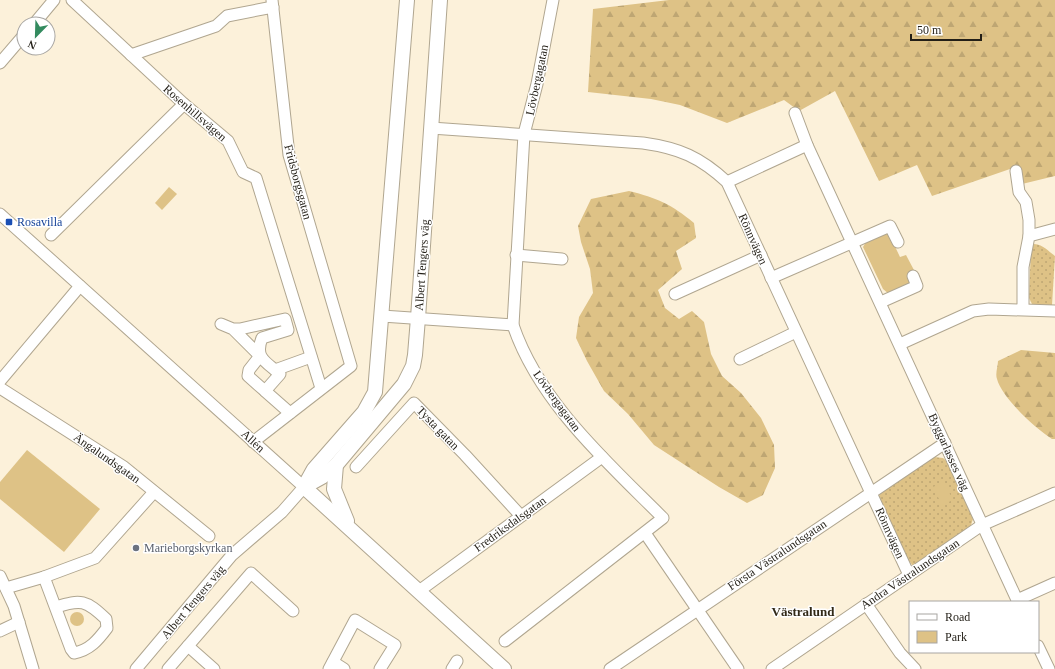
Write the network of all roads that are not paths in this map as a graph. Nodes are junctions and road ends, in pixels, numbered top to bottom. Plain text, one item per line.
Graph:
1 (54, 0) edge
2 (72, 0) edge
3 (407, 0) edge
4 (440, 0) edge
5 (553, 0) edge
6 (273, 3) edge
7 (41, 16) edge
8 (16, 44) edge
9 (131, 55) junction
10 (0, 63) edge
11 (184, 104) junction
12 (795, 113) dead end
13 (431, 128) junction
14 (524, 134) junction
15 (807, 144) junction
16 (1016, 171) dead end
17 (728, 182) junction
18 (0, 214) edge
19 (1055, 229) edge
20 (52, 235) dead end
21 (1029, 236) junction
22 (853, 241) junction
23 (898, 242) dead end
24 (761, 255) junction
25 (516, 256) junction
26 (562, 259) dead end
27 (913, 276) dead end
28 (770, 278) junction
29 (80, 286) junction
30 (675, 294) dead end
31 (881, 302) junction
32 (1023, 309) junction
33 (1055, 311) edge
34 (382, 316) junction
35 (418, 318) junction
36 (221, 324) dead end
37 (253, 325) junction
38 (513, 325) junction
39 (233, 329) junction
40 (796, 332) junction
41 (262, 338) junction
42 (900, 344) junction
43 (260, 356) junction
44 (311, 357) junction
45 (740, 359) dead end
46 (276, 370) junction
47 (0, 381) edge
48 (0, 388) edge
49 (321, 388) junction
50 (265, 391) junction
51 (290, 413) junction
52 (253, 442) junction
53 (945, 443) junction
54 (602, 457) junction
55 (336, 465) junction
56 (356, 467) dead end
57 (304, 487) junction
58 (154, 492) junction
59 (871, 492) junction
60 (1055, 493) edge
61 (521, 516) junction
62 (982, 525) junction
63 (350, 527) junction
64 (645, 533) junction
65 (209, 536) dead end
66 (909, 575) junction
67 (0, 576) edge
68 (44, 577) junction
69 (1055, 583) edge
70 (6, 588) junction
71 (419, 591) junction
72 (1018, 601) edge
73 (866, 604) junction
74 (56, 607) junction
75 (697, 610) junction
76 (293, 611) dead end
77 (19, 622) junction
78 (0, 631) edge
79 (505, 641) dead end
80 (188, 646) junction
81 (1039, 648) edge
82 (331, 666) edge
83 (32, 669) edge
84 (136, 669) edge
85 (168, 669) edge
86 (214, 669) edge
87 (344, 669) edge
88 (380, 669) edge
89 (504, 669) edge
90 (610, 669) edge
91 (738, 669) edge
92 (772, 669) edge
93 (915, 669) edge
94 (1049, 669) edge

1 - 7 street
2 - 9 street, Rosenhillsvägen
3 - 34 main road, Albert Tengers väg
4 - 13 main road, Albert Tengers väg
5 - 14 street, Lövbergagatan
6 - 9 street
6 - 49 street, Fridsborgsgatan
8 - 10 street
9 - 11 street, Rosenhillsvägen
11 - 20 street
11 - 44 street, Rosenhillsvägen
12 - 15 street, Byggarlasses väg
13 - 14 street, Rönnvägen
13 - 35 main road, Albert Tengers väg
14 - 17 street, Rönnvägen
14 - 25 street, Lövbergagatan
15 - 17 street
15 - 22 street, Byggarlasses väg
16 - 21 street
17 - 24 street, Rönnvägen
18 - 29 street, Allén
19 - 21 street
21 - 32 street
22 - 23 street
22 - 28 street
22 - 31 street, Byggarlasses väg
24 - 28 street, Rönnvägen
24 - 30 street
25 - 26 street
25 - 38 street, Lövbergagatan
27 - 31 street
28 - 40 street, Rönnvägen
29 - 47 street
29 - 52 street, Allén
31 - 42 street, Byggarlasses väg
32 - 33 street
32 - 42 street
34 - 35 street
34 - 57 main road, Albert Tengers väg
35 - 38 street
35 - 55 main road, Albert Tengers väg
36 - 39 street
37 - 39 street
37 - 41 street
37 - 41 street
38 - 54 street, Lövbergagatan
39 - 43 street
40 - 45 street
40 - 59 street, Rönnvägen
41 - 43 street
42 - 53 street, Byggarlasses väg
43 - 46 street
43 - 50 street
44 - 46 street
44 - 49 street, Rosenhillsvägen
46 - 50 street
48 - 58 street, Ängalundsgatan
49 - 51 street
50 - 51 street
51 - 52 street
52 - 57 street, Allén
53 - 59 street, Första Västralundsgatan
53 - 62 street, Byggarlasses väg
54 - 61 street, Fredriksdalsgatan
54 - 64 street, Lövbergagatan
55 - 57 main road, Albert Tengers väg
55 - 63 main road
56 - 61 street, Tysta gatan
57 - 63 main road, Allén
57 - 84 street, Albert Tengers väg
58 - 65 street, Ängalundsgatan
58 - 68 street
59 - 66 street, Rönnvägen
59 - 75 street, Första Västralundsgatan
60 - 62 street, Andra Västralundsgatan
61 - 71 street, Fredriksdalsgatan
62 - 66 street, Andra Västralundsgatan
62 - 72 street, Byggarlasses väg
63 - 71 main road, Allén
64 - 75 street
64 - 79 street
66 - 73 street, Andra Västralundsgatan
67 - 70 street
68 - 70 street
68 - 74 street
69 - 72 street
70 - 77 street
71 - 89 main road, Allén
73 - 92 street, Andra Västralundsgatan
73 - 93 street
74 - 74 street
75 - 90 street, Första Västralundsgatan
75 - 91 street
76 - 80 street
77 - 78 street
77 - 83 street
80 - 85 street
80 - 86 street
81 - 94 street
82 - 87 street
82 - 88 street

